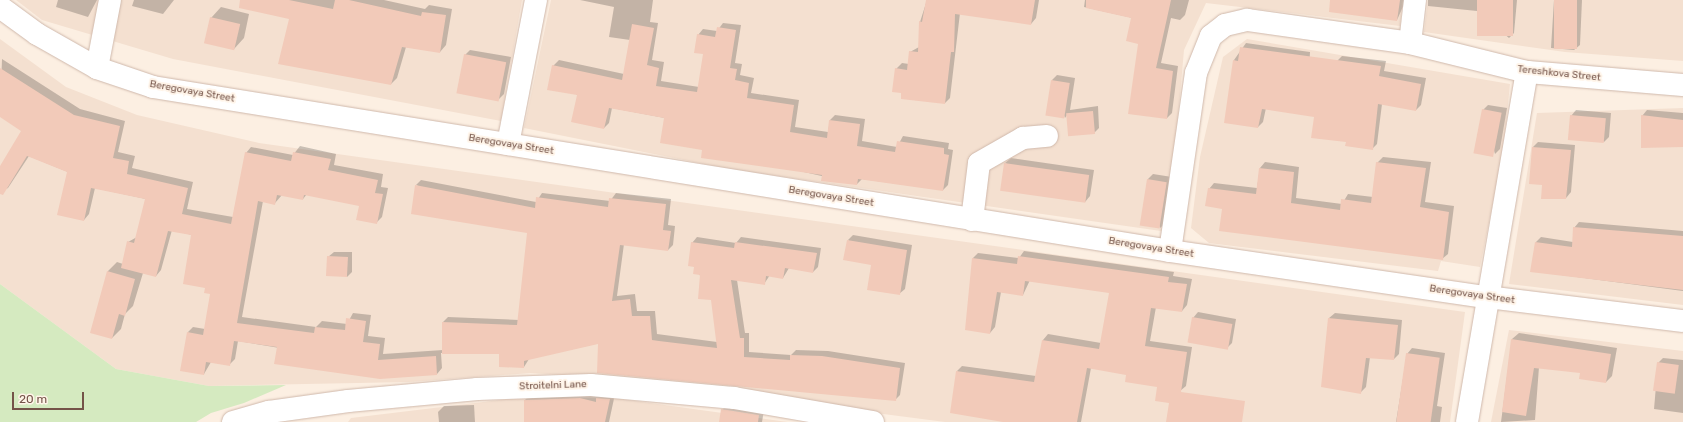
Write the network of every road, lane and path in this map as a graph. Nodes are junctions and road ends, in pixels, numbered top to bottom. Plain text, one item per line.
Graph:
1 (110, 0) edge
2 (536, 0) edge
3 (1415, 0) edge
4 (0, 7) edge
5 (1410, 43) junction
6 (96, 68) junction
7 (1527, 72) junction
8 (1683, 86) edge
9 (1047, 136) dead end
10 (508, 144) junction
11 (972, 220) junction
12 (1170, 251) junction
13 (1487, 297) junction
14 (1683, 321) edge
15 (860, 421) edge
16 (233, 422) edge
17 (1467, 422) edge

1 - 6 street
2 - 10 street
3 - 5 street
4 - 6 street, Beregovaya Street
5 - 7 street, Tereshkova Street
5 - 12 street, Tereshkova Street
6 - 10 street, Beregovaya Street
7 - 8 street, Tereshkova Street
7 - 13 street
9 - 11 street
10 - 11 street, Beregovaya Street
11 - 12 street, Beregovaya Street
12 - 13 street, Beregovaya Street
13 - 14 street, Beregovaya Street
13 - 17 street
15 - 16 street, Stroitelni Lane

